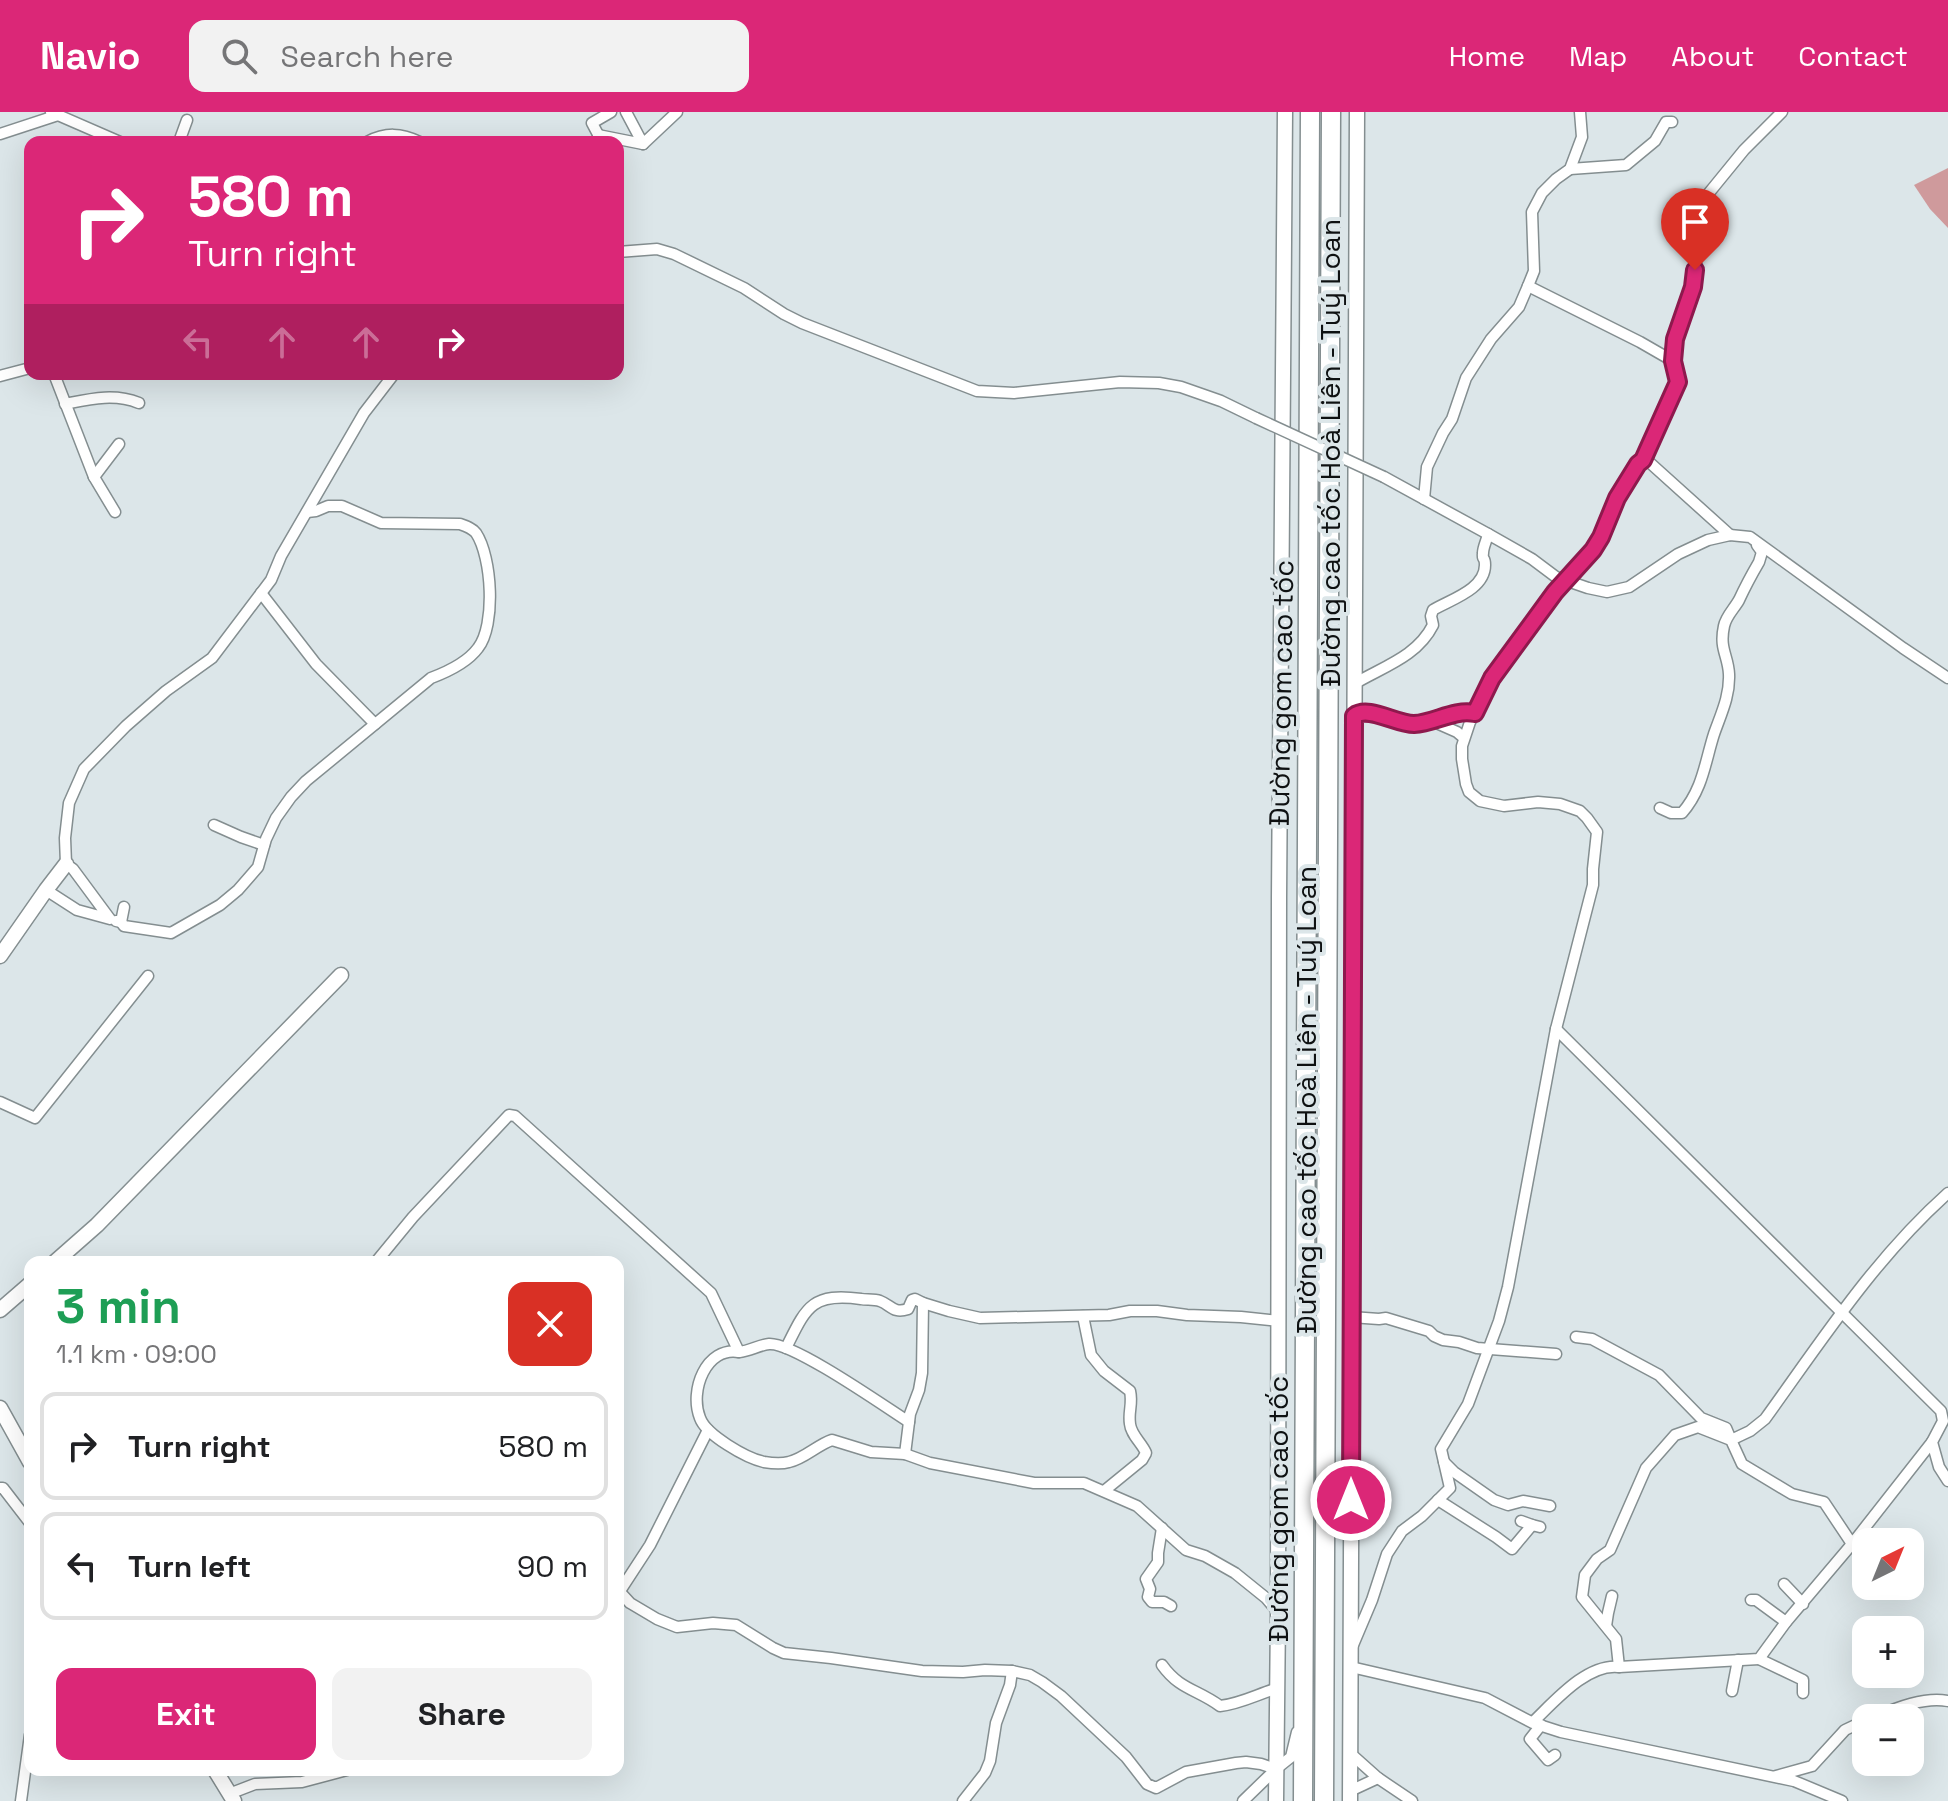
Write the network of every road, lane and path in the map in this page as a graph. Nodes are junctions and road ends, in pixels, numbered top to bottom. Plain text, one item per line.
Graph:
1 (611, 112) edge
2 (626, 112) edge
3 (677, 112) edge
4 (1285, 112) edge
5 (1310, 112) edge
6 (1331, 112) edge
7 (1357, 112) edge
8 (1580, 112) edge
9 (1782, 112) edge
10 (584, 113) edge
11 (55, 114) edge
12 (187, 120) dead end
13 (1672, 122) dead end
14 (592, 123) junction
15 (0, 134) edge
16 (106, 136) edge
17 (181, 136) edge
18 (381, 136) edge
19 (407, 136) edge
20 (599, 136) edge
21 (624, 141) edge
22 (643, 144) junction
23 (1570, 169) junction
24 (624, 252) edge
25 (1528, 286) junction
26 (1673, 361) junction
27 (24, 370) edge
28 (0, 376) edge
29 (56, 380) edge
30 (389, 380) edge
31 (139, 403) dead end
32 (65, 404) junction
33 (119, 444) dead end
34 (1643, 460) junction
35 (94, 477) junction
36 (1424, 499) junction
37 (115, 512) dead end
38 (307, 512) junction
39 (1488, 534) junction
40 (1730, 535) junction
41 (1750, 537) junction
42 (1565, 581) junction
43 (261, 593) junction
44 (1948, 678) edge
45 (1354, 684) junction
46 (1475, 713) junction
47 (1354, 716) junction
48 (1432, 721) junction
49 (375, 724) junction
50 (1464, 738) junction
51 (1660, 808) dead end
52 (214, 825) dead end
53 (264, 845) junction
54 (66, 864) junction
55 (46, 890) junction
56 (124, 907) dead end
57 (116, 921) junction
58 (0, 956) edge
59 (341, 975) dead end
60 (148, 976) dead end
61 (1556, 1029) junction
62 (0, 1102) edge
63 (1948, 1193) edge
64 (62, 1256) edge
65 (381, 1256) edge
66 (24, 1289) edge
67 (923, 1303) junction
68 (0, 1310) edge
69 (1842, 1312) junction
70 (1083, 1316) junction
71 (1351, 1317) junction
72 (1279, 1321) junction
73 (1576, 1337) dead end
74 (786, 1348) junction
75 (1488, 1349) junction
76 (739, 1352) junction
77 (1556, 1354) dead end
78 (0, 1408) edge
79 (909, 1422) junction
80 (708, 1430) junction
81 (1731, 1440) junction
82 (1932, 1442) junction
83 (24, 1451) edge
84 (905, 1454) junction
85 (1443, 1460) junction
86 (1948, 1481) edge
87 (0, 1488) edge
88 (1104, 1491) junction
89 (1438, 1500) junction
90 (1550, 1506) dead end
91 (24, 1515) edge
92 (1531, 1524) dead end
93 (1162, 1528) junction
94 (1865, 1528) edge
95 (1852, 1544) joint
96 (624, 1583) edge
97 (1784, 1584) dead end
98 (624, 1596) edge
99 (1612, 1596) dead end
100 (1751, 1600) dead end
101 (1803, 1604) junction
102 (1171, 1606) dead end
103 (1278, 1612) junction
104 (1786, 1622) junction
105 (1606, 1626) junction
106 (1351, 1650) junction
107 (1759, 1659) junction
108 (1738, 1660) junction
109 (1162, 1665) dead end
110 (1351, 1667) junction
111 (1619, 1667) junction
112 (1012, 1671) junction
113 (1278, 1688) junction
114 (1732, 1691) dead end
115 (1803, 1693) dead end
116 (1948, 1701) edge
117 (1915, 1704) edge
118 (1537, 1724) junction
119 (1852, 1727) edge
120 (1298, 1730) dead end
121 (1350, 1753) junction
122 (1555, 1755) dead end
123 (1276, 1769) junction
124 (24, 1776) edge
125 (219, 1776) edge
126 (324, 1776) edge
127 (1774, 1777) junction
128 (1378, 1778) junction
129 (1350, 1796) edge
130 (232, 1798) edge
131 (21, 1801) edge
132 (963, 1801) edge
133 (1243, 1801) edge
134 (1276, 1801) edge
135 (1303, 1801) edge
136 (1324, 1801) edge
137 (1412, 1801) edge
138 (1842, 1801) edge

1 - 14 street
2 - 22 street
3 - 22 street
4 - 72 main road, Đường gom cao tốc
5 - 135 highway, Đường cao tốc Hoà Liên - Tuý Loan
6 - 136 highway, Đường cao tốc Hoà Liên - Tuý Loan
7 - 45 main road
8 - 23 street
9 - 26 street
10 - 14 street
11 - 15 street
11 - 16 street
12 - 17 street
13 - 23 street
14 - 20 street
18 - 19 street
21 - 22 street
23 - 25 street
24 - 36 street, bridge
25 - 26 street
25 - 36 street
26 - 34 street
27 - 28 street
29 - 32 street
30 - 38 street
31 - 32 street
32 - 35 street
33 - 35 street
34 - 40 street
34 - 42 street
35 - 37 street
36 - 39 street
38 - 43 street
38 - 49 street
39 - 42 street
39 - 45 street
40 - 41 street
40 - 42 street
41 - 44 street
41 - 51 street
42 - 46 street
43 - 49 street
43 - 54 street
45 - 47 main road
46 - 48 street
46 - 50 street
47 - 48 street
47 - 71 main road
48 - 50 street
49 - 53 street
50 - 61 street
52 - 53 street
53 - 57 street
54 - 55 main road
54 - 57 street
55 - 57 street
55 - 58 main road
56 - 57 street
59 - 64 main road
60 - 62 street
61 - 69 street
61 - 75 street
63 - 69 street
65 - 76 street
66 - 68 main road
67 - 70 street
67 - 74 street
67 - 79 street
69 - 81 street
69 - 82 street
70 - 72 street
70 - 88 street
71 - 75 street
71 - 106 main road
72 - 103 main road, Đường gom cao tốc
73 - 81 street
74 - 76 street
74 - 79 street
75 - 77 street
75 - 85 street
76 - 80 street
78 - 83 main road
79 - 84 street
80 - 84 street
80 - 96 street
81 - 95 street
81 - 105 street
82 - 86 street
82 - 94 street
84 - 88 street
85 - 89 street
85 - 90 street
87 - 91 street
88 - 93 street
89 - 92 street
89 - 106 street
93 - 102 street
93 - 103 street
95 - 101 street
97 - 101 street
98 - 112 street
99 - 105 street
100 - 104 street
101 - 104 street
103 - 113 main road, Đường gom cao tốc
104 - 107 street
105 - 111 street
106 - 110 main road
107 - 108 street
107 - 115 street
108 - 111 street
108 - 114 street
109 - 113 street
110 - 118 street
110 - 121 main road
111 - 118 street
112 - 123 street
112 - 132 street
113 - 123 main road, Đường gom cao tốc
116 - 117 street
118 - 122 street
118 - 127 street
119 - 127 street
120 - 123 street
121 - 128 street
121 - 129 main road
123 - 133 street
123 - 134 main road, Đường gom cao tốc
124 - 131 street
125 - 130 main road
126 - 130 street
127 - 138 street
128 - 129 street
128 - 137 street

